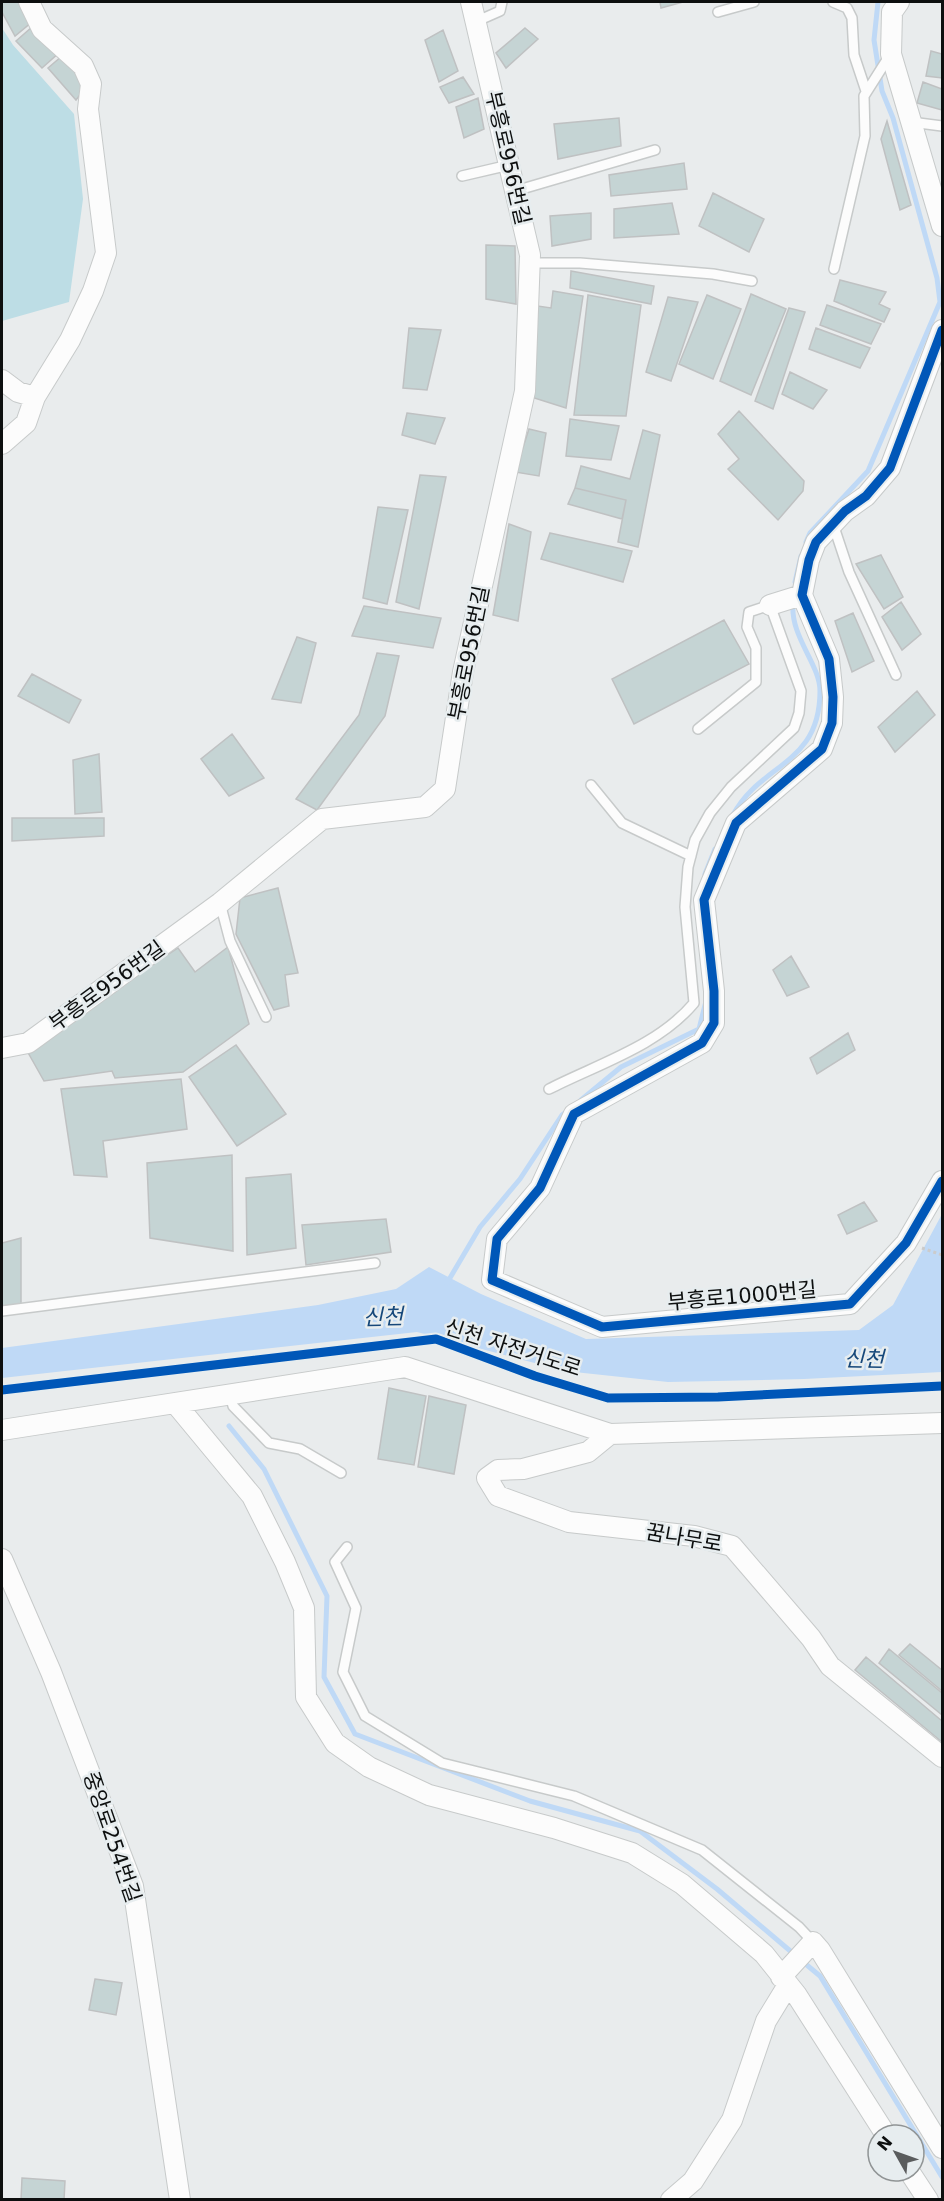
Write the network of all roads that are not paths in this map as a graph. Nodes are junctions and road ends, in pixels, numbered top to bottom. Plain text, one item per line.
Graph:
1 (29, 2) edge
2 (471, 2) edge
3 (502, 2) edge
4 (754, 2) edge
5 (833, 2) edge
6 (899, 2) edge
7 (718, 12) dead end
8 (475, 22) junction
9 (891, 54) junction
10 (867, 88) junction
11 (911, 122) junction
12 (942, 126) edge
13 (655, 150) dead end
14 (509, 165) junction
15 (462, 176) dead end
16 (515, 191) junction
17 (942, 226) edge
18 (530, 263) junction
19 (834, 269) dead end
20 (752, 280) dead end
21 (942, 330) edge
22 (2, 380) edge
23 (35, 398) junction
24 (2, 444) edge
25 (833, 524) junction
26 (802, 596) junction
27 (770, 605) junction
28 (896, 675) dead end
29 (698, 729) dead end
30 (591, 785) dead end
31 (690, 856) junction
32 (220, 903) junction
33 (266, 1017) dead end
34 (2, 1048) edge
35 (549, 1089) dead end
36 (942, 1181) edge
37 (375, 1263) dead end
38 (2, 1311) edge
39 (230, 1395) junction
40 (175, 1403) junction
41 (942, 1423) edge
42 (2, 1430) edge
43 (610, 1434) junction
44 (342, 1473) dead end
45 (346, 1547) dead end
46 (2, 1559) edge
47 (942, 1757) edge
48 (813, 1942) junction
49 (785, 1981) junction
50 (878, 2123) edge
51 (942, 2148) edge
52 (917, 2183) edge
53 (180, 2199) edge
54 (671, 2199) edge
55 (928, 2199) edge

1 - 23 street
2 - 8 street, 부흥로956번길
3 - 8 lane
4 - 7 lane
5 - 10 lane
6 - 9 street
8 - 14 street, 부흥로956번길
9 - 10 lane
9 - 11 street
10 - 19 lane
11 - 12 lane
11 - 17 street
13 - 16 lane
14 - 15 lane
14 - 16 street, 부흥로956번길
16 - 18 street, 부흥로956번길
18 - 20 lane
18 - 32 street, 부흥로956번길
21 - 25 street
22 - 23 street
23 - 24 street
25 - 26 street
25 - 28 lane
26 - 27 street
26 - 36 street, 부흥로1000번길
27 - 29 lane
27 - 31 lane
30 - 31 lane
31 - 35 lane
32 - 33 lane
32 - 34 street, 부흥로956번길
37 - 38 lane
39 - 40 street
39 - 43 street
39 - 44 lane
40 - 42 street
40 - 49 street
41 - 43 street
43 - 47 street, 꿈나무로
45 - 48 lane
46 - 53 street, 중앙로254번길
48 - 49 street
48 - 51 street
49 - 50 street
49 - 54 street
52 - 55 street

